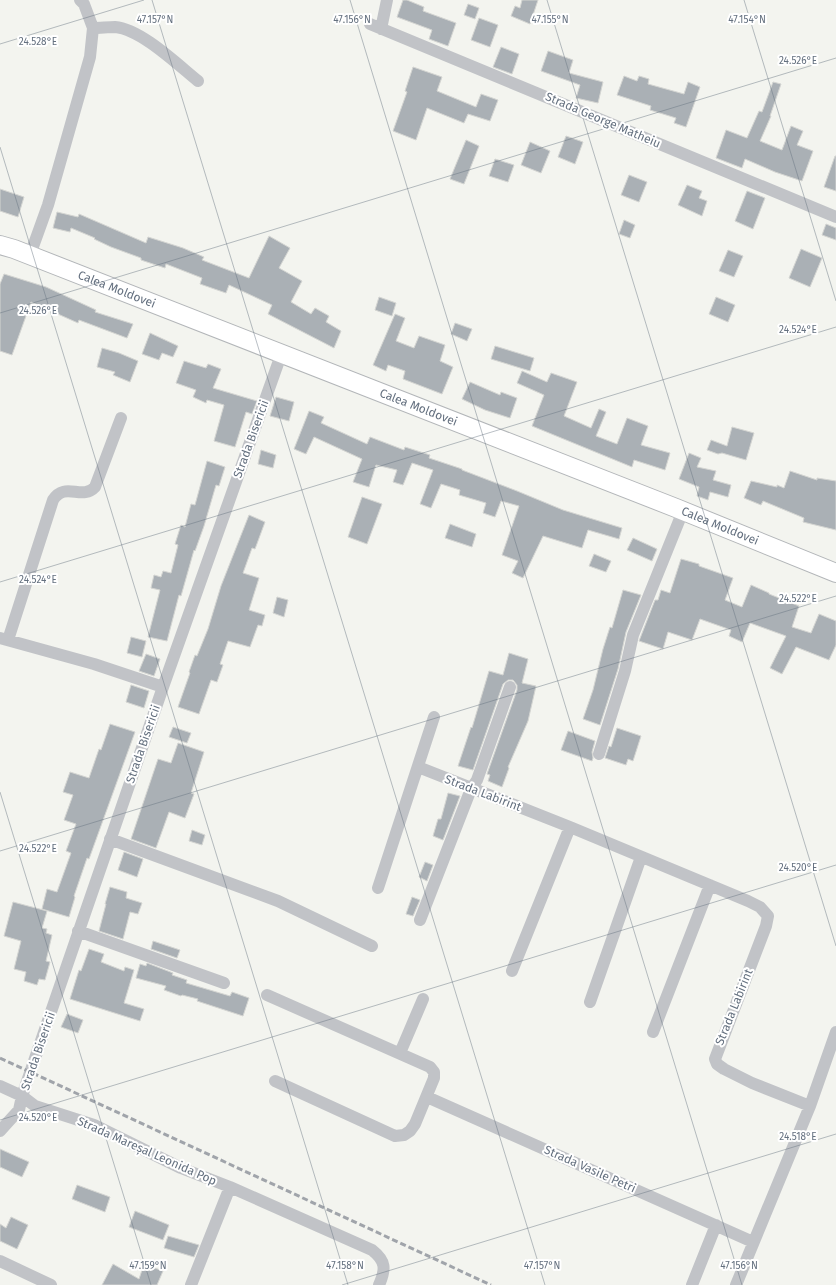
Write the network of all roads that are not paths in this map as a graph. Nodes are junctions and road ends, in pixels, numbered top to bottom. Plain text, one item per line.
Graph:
1 (80, 0) edge
2 (387, 0) edge
3 (93, 28) junction
4 (198, 81) dead end
5 (836, 217) edge
6 (0, 245) edge
7 (30, 255) junction
8 (281, 354) junction
9 (121, 418) dead end
10 (683, 511) junction
11 (836, 573) edge
12 (4, 639) edge
13 (163, 687) junction
14 (510, 687) dead end
15 (434, 717) dead end
16 (599, 754) dead end
17 (418, 767) junction
18 (472, 789) junction
19 (570, 827) junction
20 (110, 839) junction
21 (641, 857) junction
22 (710, 885) junction
23 (378, 888) dead end
24 (420, 920) dead end
25 (78, 931) junction
26 (372, 946) dead end
27 (512, 972) dead end
28 (224, 983) dead end
29 (267, 995) dead end
30 (423, 999) dead end
31 (590, 1002) dead end
32 (653, 1032) dead end
33 (836, 1032) edge
34 (400, 1053) junction
35 (275, 1081) dead end
36 (0, 1086) edge
37 (22, 1096) junction
38 (427, 1097) junction
39 (810, 1106) junction
40 (0, 1130) edge
41 (230, 1187) junction
42 (716, 1225) junction
43 (753, 1242) junction
44 (0, 1261) edge
45 (51, 1285) edge
46 (191, 1285) edge
47 (379, 1285) edge
48 (692, 1285) edge
49 (736, 1285) edge

1 - 3 street
2 - 5 street, Strada George Matheiu
3 - 4 street
3 - 7 street
6 - 7 highway, Calea Moldovei
7 - 8 highway, Calea Moldovei
8 - 10 highway, Calea Moldovei
8 - 13 street, Strada Bisericii
9 - 12 street
10 - 11 highway, Calea Moldovei
10 - 16 street
12 - 13 street
13 - 20 street, Strada Bisericii
14 - 18 street
15 - 17 street
17 - 18 street, Strada Labirint
17 - 23 street
18 - 19 street, Strada Labirint
18 - 24 street
19 - 21 street, Strada Labirint
19 - 27 street
20 - 25 street, Strada Bisericii
20 - 26 street
21 - 22 street, Strada Labirint
21 - 31 street
22 - 32 street
22 - 39 street, Strada Labirint
25 - 28 street
25 - 37 street, Strada Bisericii
29 - 34 street
30 - 34 street
33 - 39 street
34 - 38 street
35 - 38 street
36 - 37 street, Strada Mareșal Leonida Pop
37 - 40 street, Strada Bisericii
37 - 41 street, Strada Mareșal Leonida Pop
38 - 42 street, Strada Vasile Petri
39 - 43 street
41 - 46 street, Strada Mareșal Leonida Pop
41 - 47 street, Strada Mareșal Leonida Pop
42 - 43 street, Strada Vasile Petri
42 - 48 street
43 - 49 street
44 - 45 street

